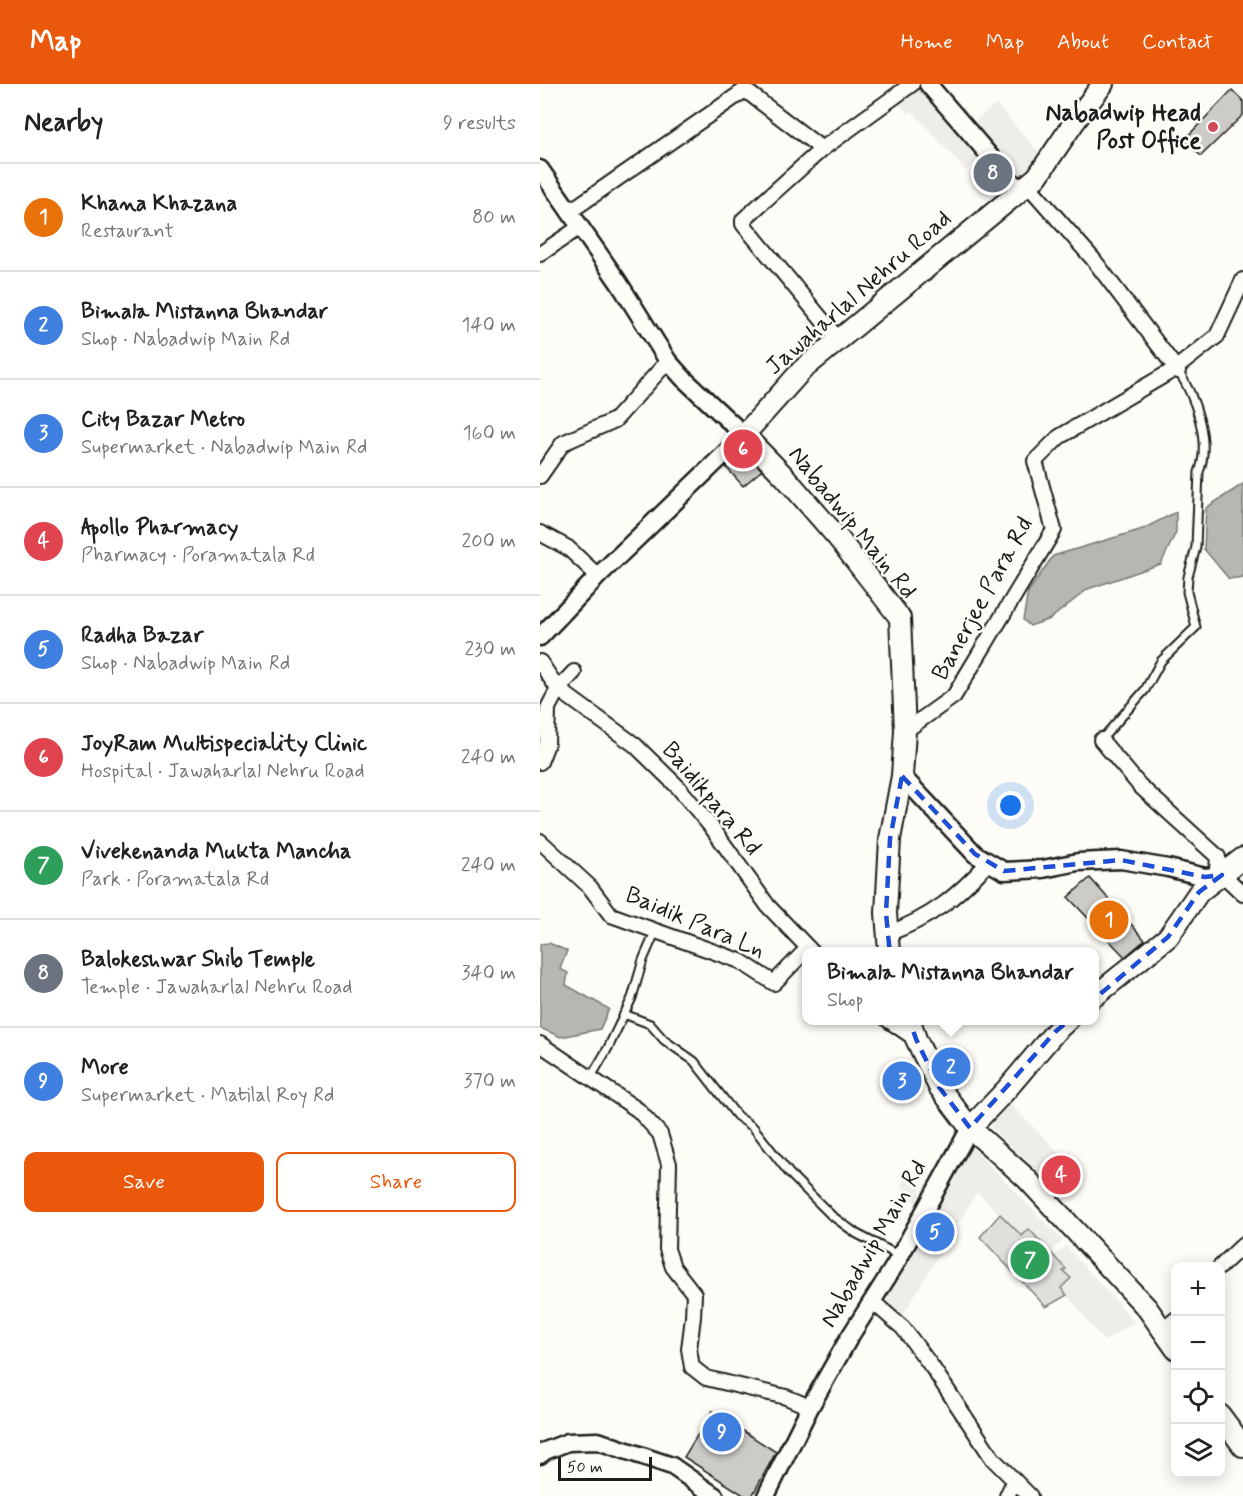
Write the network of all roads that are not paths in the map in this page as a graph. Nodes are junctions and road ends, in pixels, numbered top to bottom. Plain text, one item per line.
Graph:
1 (912, 84) edge
2 (928, 84) edge
3 (1103, 84) edge
4 (822, 149) junction
5 (540, 169) edge
6 (1023, 187) junction
7 (569, 212) junction
8 (580, 227) junction
9 (540, 254) edge
10 (1243, 280) edge
11 (838, 339) junction
12 (668, 361) junction
13 (1176, 370) junction
14 (744, 435) junction
15 (540, 476) edge
16 (540, 533) edge
17 (598, 576) junction
18 (540, 637) edge
19 (540, 662) edge
20 (574, 672) dead end
21 (558, 689) junction
22 (905, 731) junction
23 (1101, 740) joint
24 (540, 762) edge
25 (902, 776) junction
26 (540, 841) edge
27 (1243, 858) edge
28 (989, 862) junction
29 (1220, 872) junction
30 (1243, 894) edge
31 (656, 930) junction
32 (888, 943) edge
33 (807, 947) edge
34 (802, 957) edge
35 (1099, 993) edge
36 (624, 1014) junction
37 (1063, 1025) edge
38 (913, 1029) edge
39 (540, 1044) edge
40 (591, 1077) junction
41 (970, 1128) junction
42 (1243, 1245) edge
43 (900, 1256) junction
44 (1225, 1262) edge
45 (873, 1302) junction
46 (1169, 1324) edge
47 (810, 1407) junction
48 (1225, 1421) edge
49 (1243, 1446) edge
50 (540, 1455) edge
51 (1014, 1481) junction
52 (716, 1496) edge
53 (766, 1496) edge
54 (1007, 1496) edge
55 (1030, 1496) edge

1 - 4 street
2 - 6 street
3 - 6 main road, Jawaharlal Nehru Road
4 - 7 street
4 - 11 street
5 - 7 street, Nabadwip Main Rd
6 - 11 main road, Jawaharlal Nehru Road
6 - 13 street
7 - 8 street, Nabadwip Main Rd
8 - 9 street
8 - 12 street, Nabadwip Main Rd
10 - 13 street, Banerjee Para Rd
11 - 14 main road, Jawaharlal Nehru Road
12 - 14 street, Nabadwip Main Rd
12 - 15 street
13 - 22 street, Banerjee Para Rd
13 - 23 lane
14 - 17 street, Jawaharlal Nehru Road
14 - 22 main road, Nabadwip Main Rd
16 - 17 street
17 - 18 street, Jawaharlal Nehru Road
19 - 21 street, Baidikpara Rd
20 - 21 street
21 - 24 street
21 - 33 street, Baidikpara Rd
22 - 25 main road, Nabadwip Main Rd
23 - 29 street
25 - 28 street
25 - 32 main road, Nabadwip Main Rd
26 - 31 street, Baidik Para Ln
27 - 29 main road
28 - 29 street
28 - 32 street
29 - 30 street
29 - 35 main road
31 - 34 street, Baidik Para Ln
31 - 36 lane
36 - 40 lane
36 - 43 lane
37 - 41 main road
38 - 41 main road
39 - 40 street
40 - 47 street
41 - 43 street, Nabadwip Main Rd
41 - 46 main road
42 - 44 street
43 - 45 street, Nabadwip Main Rd
45 - 47 street, Nabadwip Main Rd
45 - 51 street
47 - 53 street, Nabadwip Main Rd
48 - 49 main road
50 - 52 street
51 - 54 street
51 - 55 street

